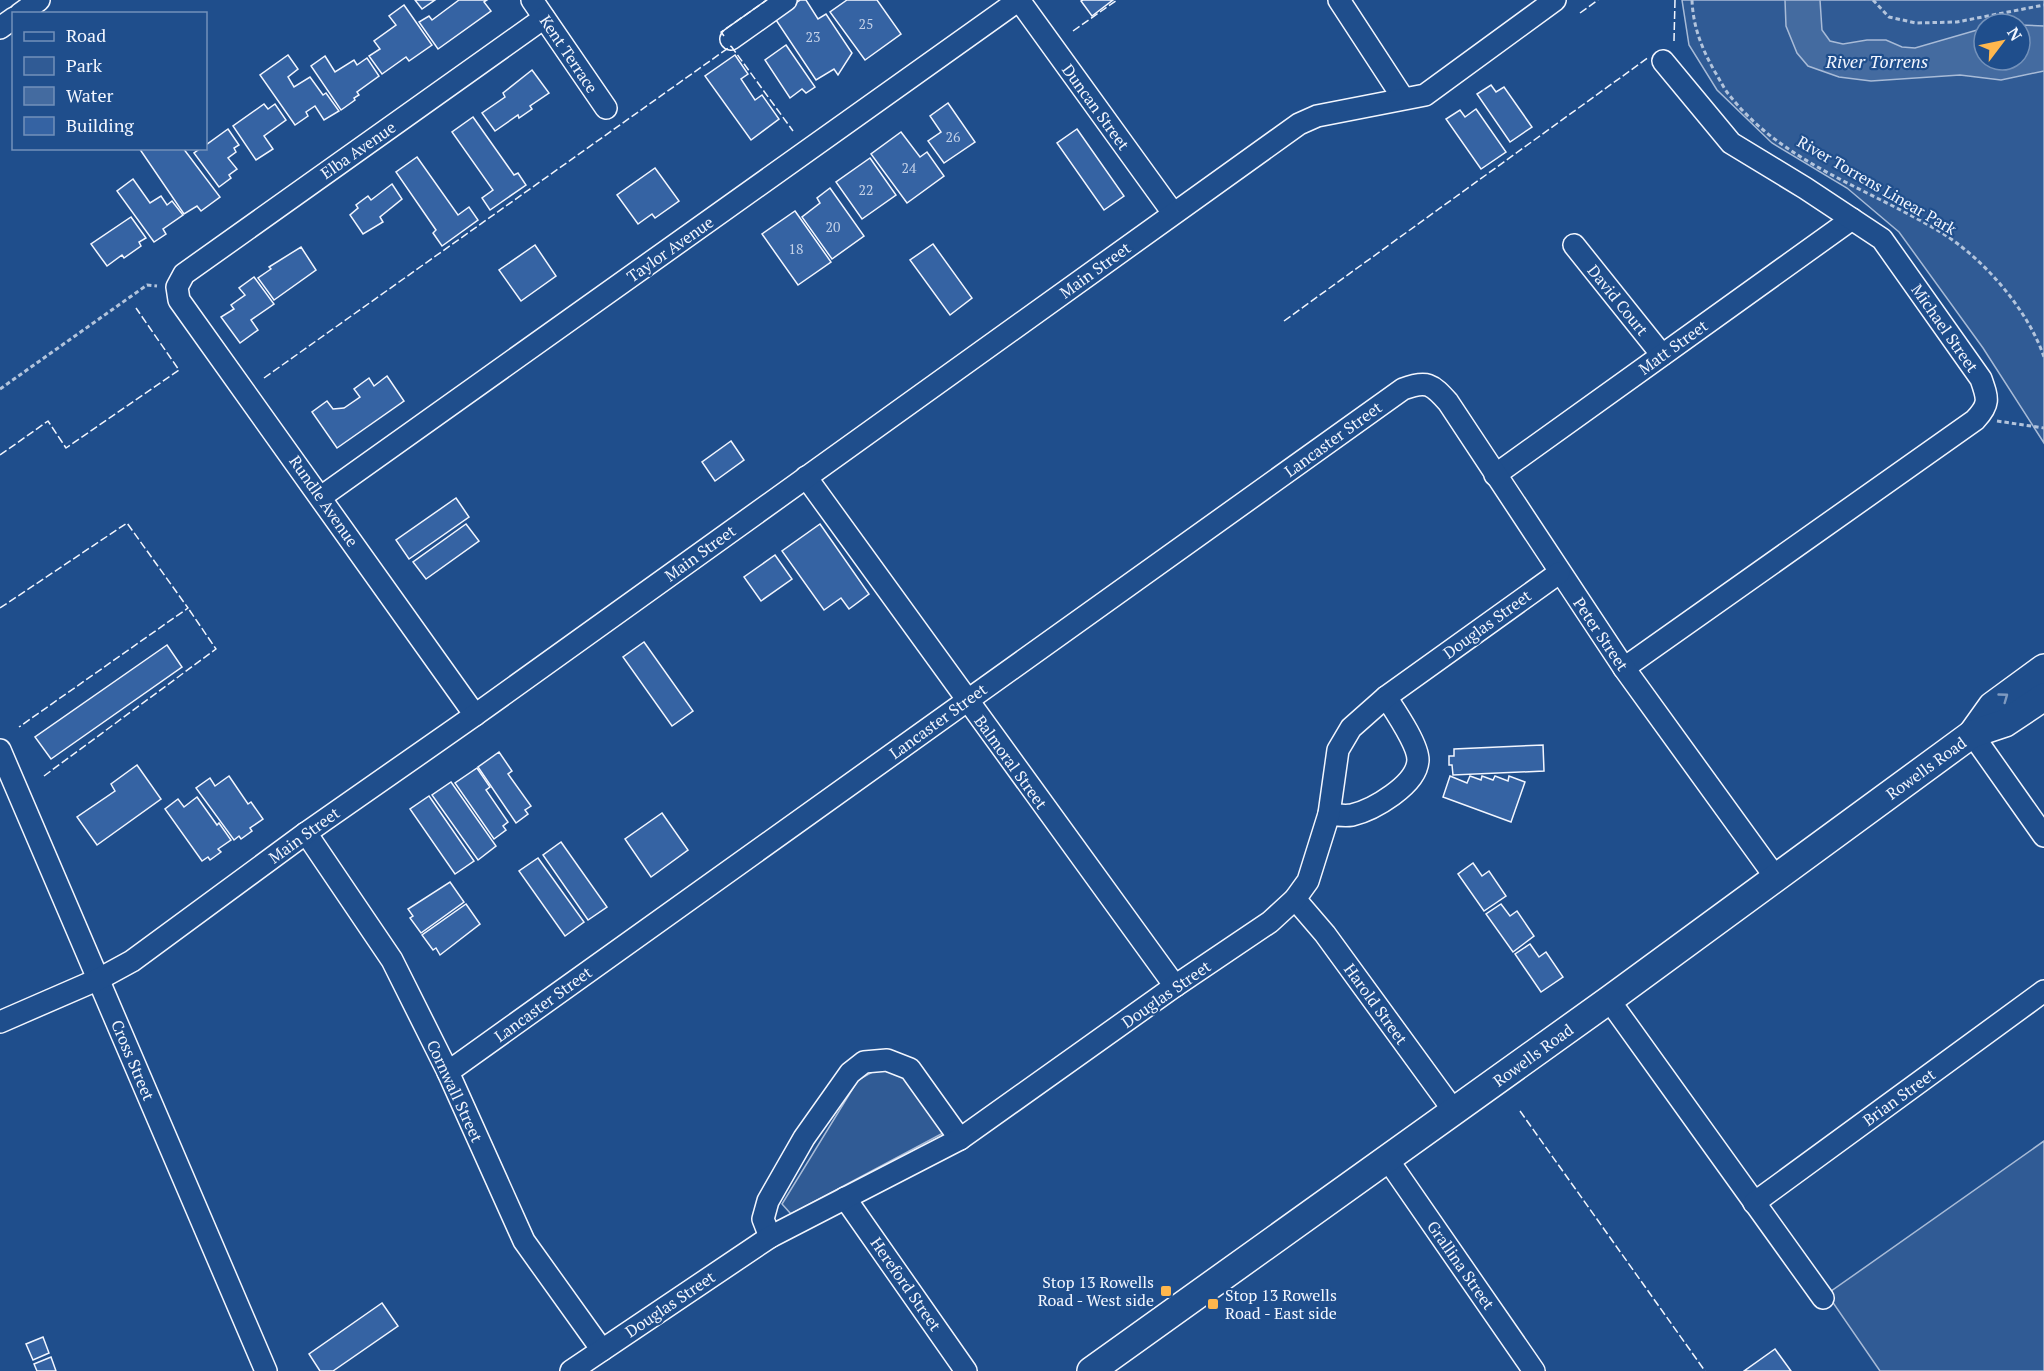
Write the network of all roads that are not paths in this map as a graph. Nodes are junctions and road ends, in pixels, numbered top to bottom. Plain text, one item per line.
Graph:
1 (39, 0) edge
2 (532, 0) edge
3 (786, 0) edge
4 (1019, 0) edge
5 (1339, 0) edge
6 (1555, 0) edge
7 (23, 12) edge
8 (544, 18) junction
9 (731, 39) dead end
10 (1663, 61) dead end
11 (1403, 98) junction
12 (606, 108) dead end
13 (1173, 213) junction
14 (1851, 219) junction
15 (1574, 245) dead end
16 (177, 286) joint
17 (1662, 355) junction
18 (1433, 386) joint
19 (1495, 475) junction
20 (806, 477) junction
21 (321, 497) junction
22 (1559, 573) junction
23 (1624, 668) junction
24 (2044, 668) edge
25 (1386, 697) junction
26 (2044, 697) edge
27 (966, 701) junction
28 (475, 715) junction
29 (1972, 734) junction
30 (0, 750) edge
31 (1329, 814) junction
32 (306, 834) junction
33 (2044, 836) edge
34 (1776, 878) junction
35 (1294, 899) junction
36 (99, 980) junction
37 (1175, 987) junction
38 (2044, 991) edge
39 (1609, 1000) junction
40 (0, 1022) edge
41 (448, 1072) junction
42 (1454, 1111) junction
43 (960, 1139) junction
44 (1388, 1160) junction
45 (845, 1198) junction
46 (1754, 1203) junction
47 (770, 1237) junction
48 (1823, 1298) dead end
49 (602, 1350) junction
50 (1103, 1368) edge
51 (266, 1371) edge
52 (571, 1371) edge
53 (966, 1371) edge
54 (1533, 1371) edge

1 - 7 street
2 - 8 street, Kent Terrace
3 - 9 street
4 - 13 street, Duncan Street
4 - 21 street, Taylor Avenue
5 - 11 street
6 - 11 street, Main Street
8 - 12 street, Kent Terrace
8 - 16 street, Elba Avenue
10 - 14 street, Michael Street
11 - 13 street, Main Street
13 - 20 street, Main Street
14 - 17 street, Matt Street
14 - 23 street, Michael Street
15 - 17 street, David Court
16 - 21 street, Rundle Avenue
17 - 19 street, Matt Street
18 - 19 street, Peter Street
18 - 27 street, Lancaster Street
19 - 22 street, Peter Street
20 - 27 street, Balmoral Street
20 - 28 street, Main Street
21 - 28 street, Rundle Avenue
22 - 23 street, Peter Street
22 - 25 street, Douglas Street
23 - 34 street, Peter Street
29 -> 24 main road, Rowells Road
25 - 31 street, Douglas Street
25 - 31 street
26 - 29 main road, Rowells Road
27 - 37 street, Balmoral Street
27 - 41 street, Lancaster Street
28 - 32 street, Main Street
29 - 33 street
29 - 34 main road, Rowells Road
30 - 36 street, Cross Street
31 - 35 street, Douglas Street
32 - 36 street, Main Street
32 - 41 street, Cornwall Street
34 - 39 main road, Rowells Road
35 - 37 street, Douglas Street
35 - 42 street, Harold Street
36 - 40 street, Main Street
36 - 51 street, Cross Street
37 - 43 street, Douglas Street
38 - 46 street, Brian Street
39 - 42 main road, Rowells Road
39 - 46 street
41 - 49 street, Cornwall Street
42 - 44 main road, Rowells Road
43 - 45 street, Douglas Street
43 - 47 street
44 - 50 main road, Rowells Road
44 - 54 street, Grallina Street
45 - 47 street, Douglas Street
45 - 53 street, Hereford Street
46 - 48 street
47 - 49 street, Douglas Street
49 - 52 street, Douglas Street

